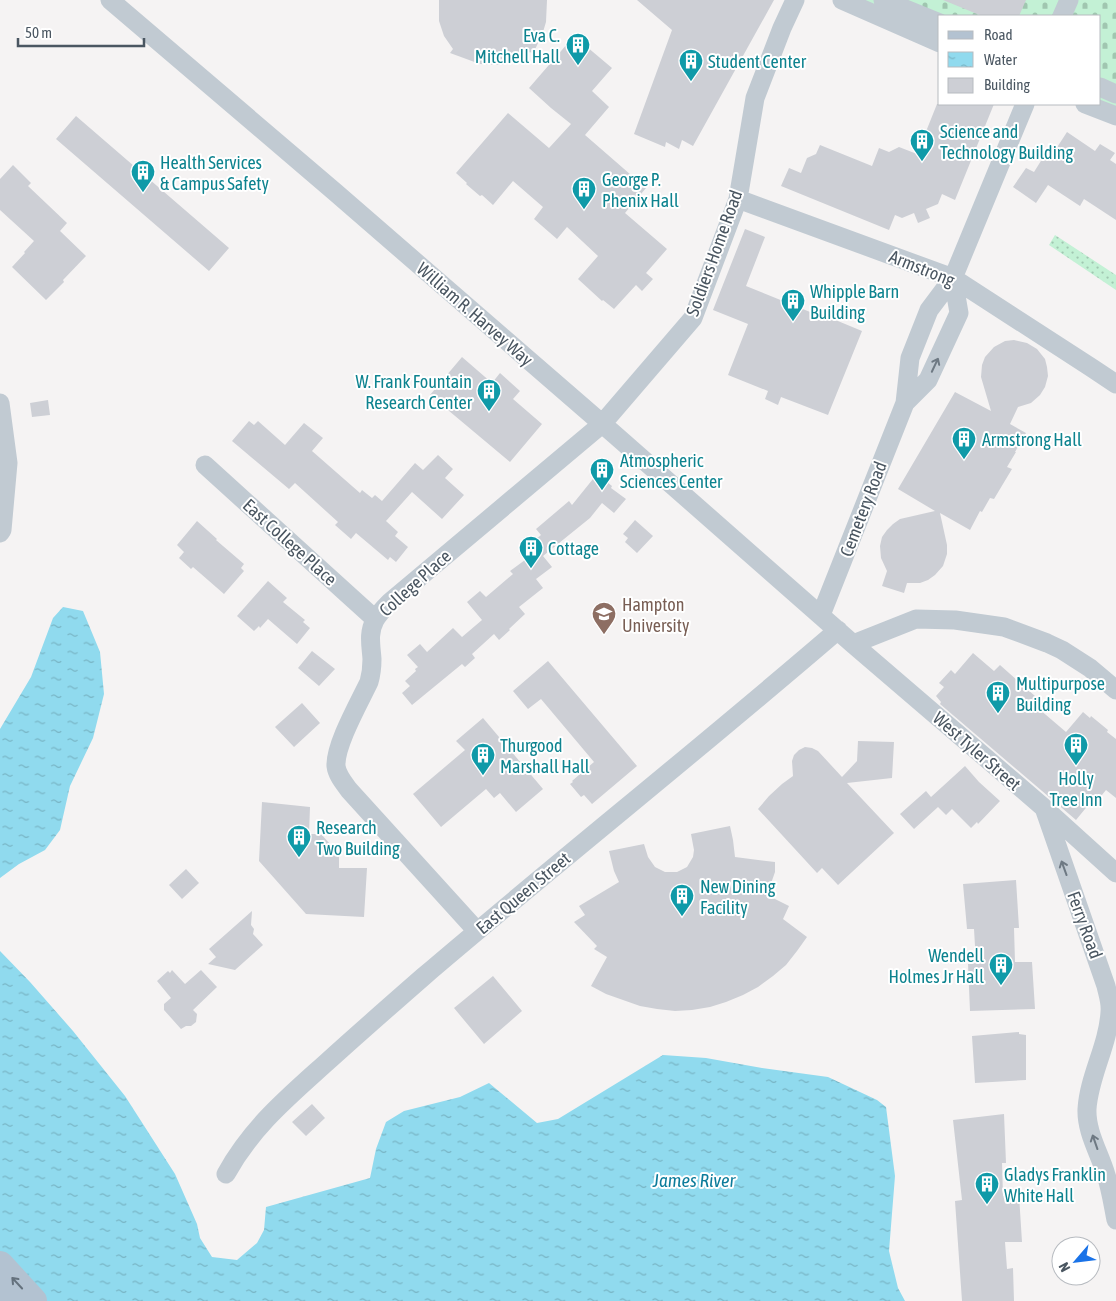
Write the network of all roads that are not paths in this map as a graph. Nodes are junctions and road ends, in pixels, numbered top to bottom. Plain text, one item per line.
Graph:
1 (110, 0) edge
2 (795, 0) edge
3 (842, 0) edge
4 (883, 0) edge
5 (1069, 0) edge
6 (1062, 15) edge
7 (938, 22) edge
8 (938, 42) edge
9 (1101, 87) edge
10 (1116, 94) edge
11 (1025, 105) edge
12 (1088, 105) edge
13 (1116, 116) edge
14 (738, 199) junction
15 (953, 278) junction
16 (1116, 384) edge
17 (905, 402) junction
18 (0, 403) edge
19 (602, 424) junction
20 (205, 465) dead end
21 (0, 533) edge
22 (821, 616) junction
23 (375, 619) junction
24 (838, 630) junction
25 (853, 644) junction
26 (1116, 690) edge
27 (1043, 807) junction
28 (1116, 873) edge
29 (477, 931) junction
30 (226, 1174) dead end
31 (1113, 1188) edge
32 (1116, 1220) edge
33 (0, 1265) edge
34 (33, 1301) edge

1 - 19 street, William R. Harvey Way
2 - 14 street, Soldiers Home Road
3 - 8 street
4 - 7 street
5 - 6 street
9 - 10 street
11 - 15 street, Cemetery Road
12 - 13 street
14 - 15 street, Armstrong
14 - 19 street, Soldiers Home Road
15 - 16 street, Armstrong
15 - 17 street, Cemetery Road
17 -> 15 street, Cemetery Road
17 - 22 street, Cemetery Road
18 - 21 street
19 - 22 street, William R. Harvey Way
19 - 23 street, College Place
20 - 23 street, East College Place
22 - 24 street, William R. Harvey Way
23 - 29 street, College Place
24 - 25 street, West Tyler Street
24 - 29 street, East Queen Street
25 - 26 street
25 - 27 street, West Tyler Street
27 - 28 street, West Tyler Street
31 -> 27 street, Ferry Road
29 - 30 street, East Queen Street
31 - 32 street, Ferry Road
34 -> 33 main road

